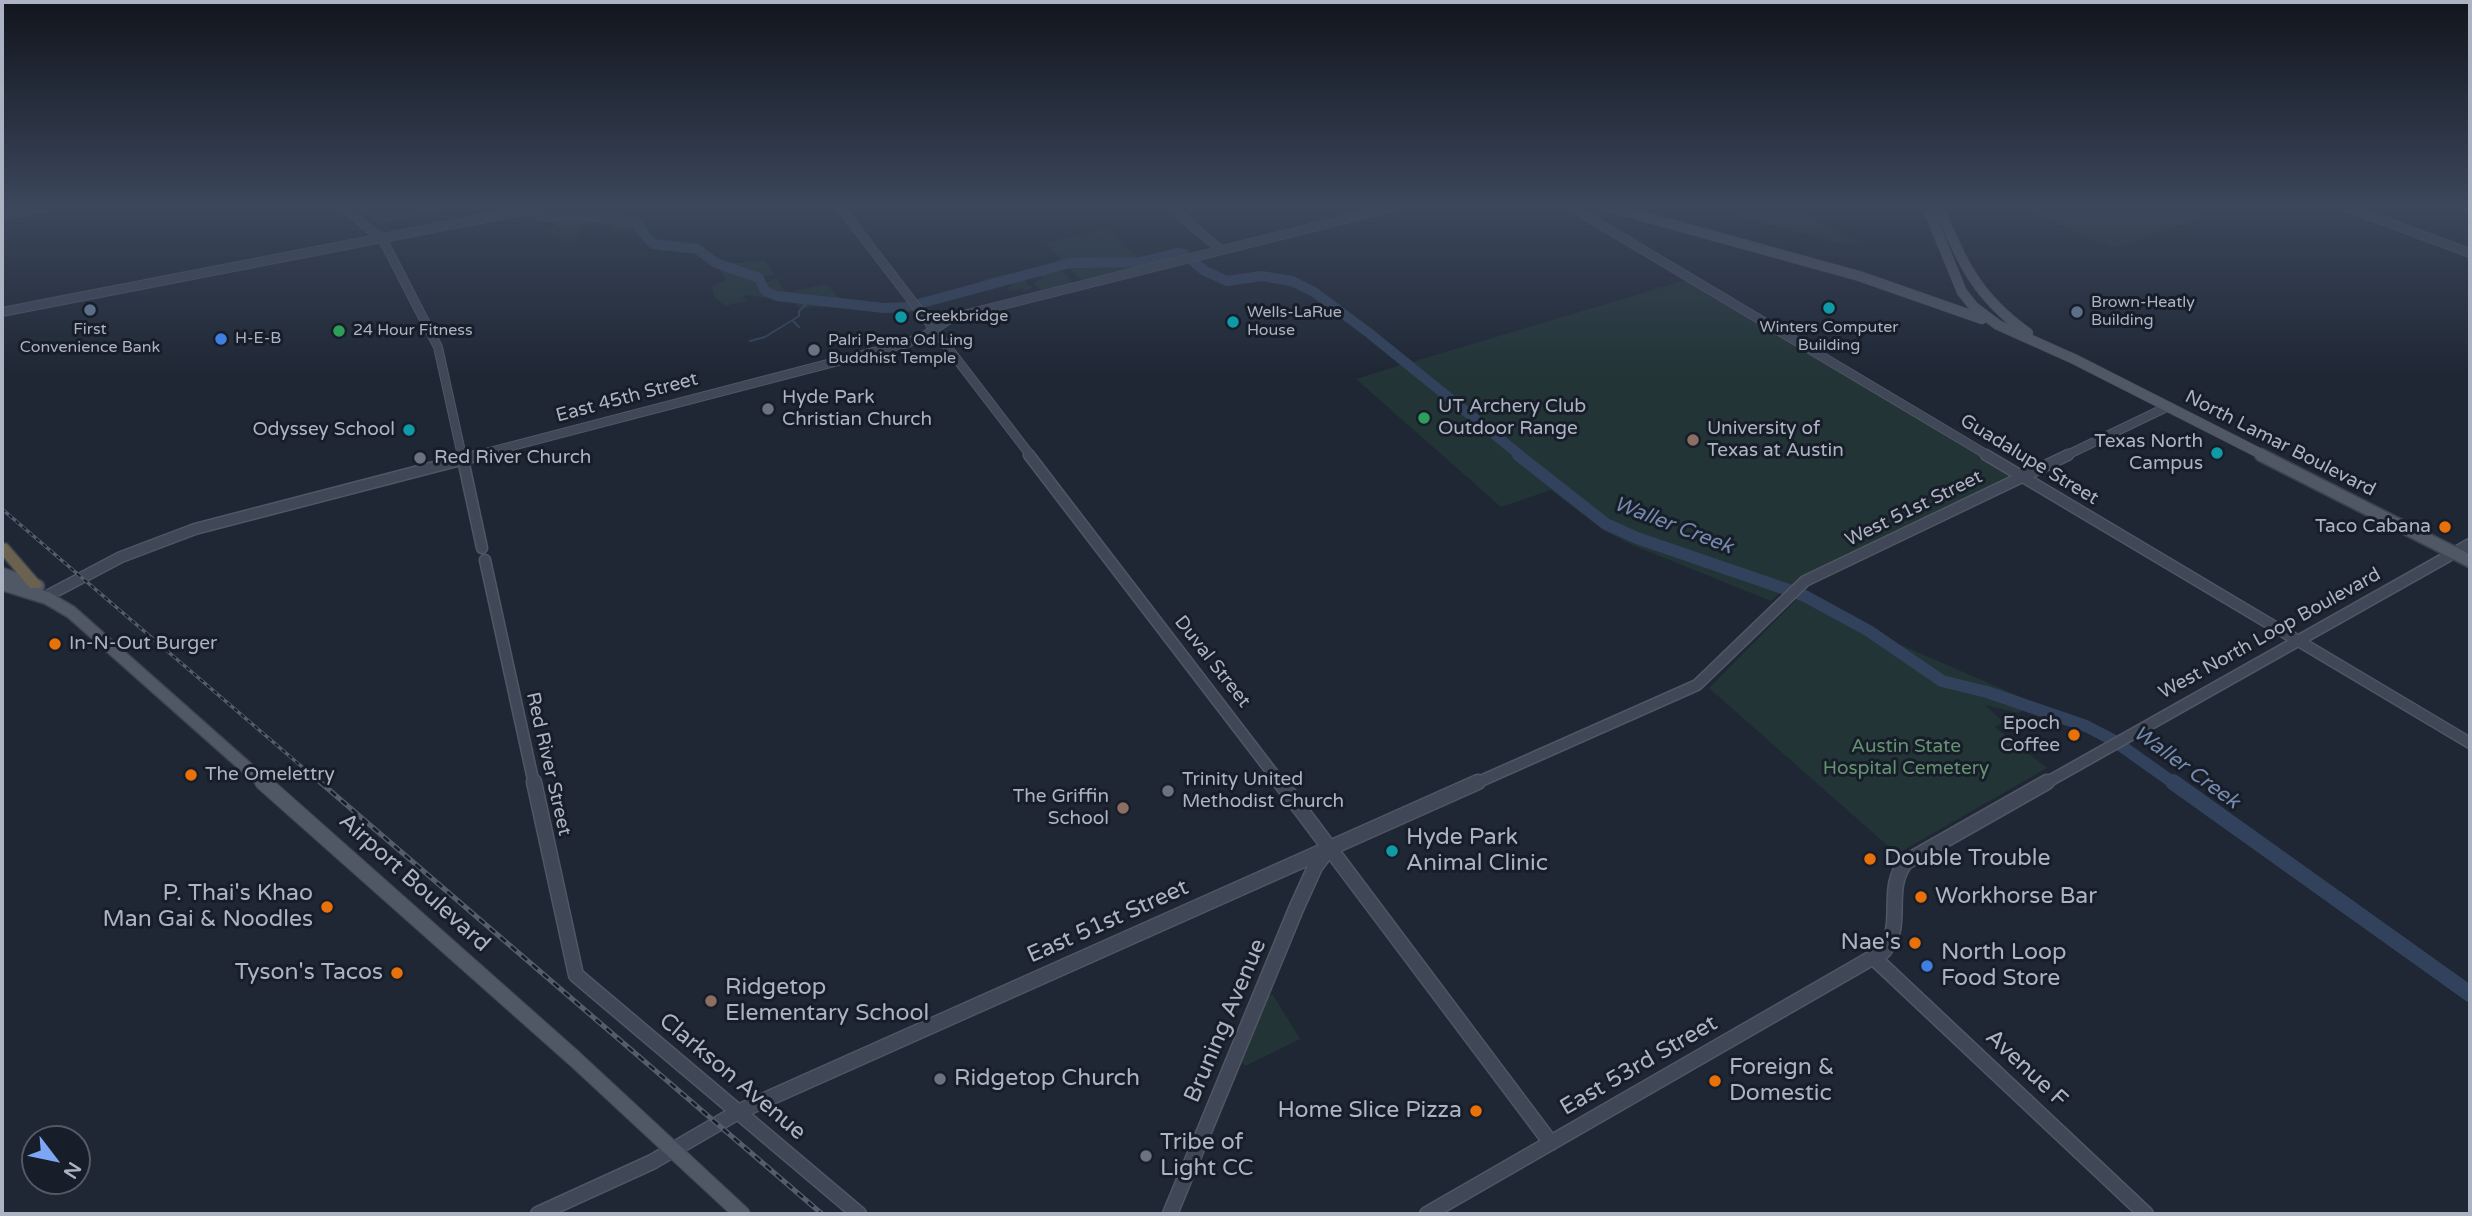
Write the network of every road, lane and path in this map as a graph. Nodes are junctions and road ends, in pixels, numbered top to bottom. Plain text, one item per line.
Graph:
1 (251, 264) edge
2 (394, 264) edge
3 (884, 264) edge
4 (1166, 264) edge
5 (1667, 264) edge
6 (1815, 264) edge
7 (1950, 264) edge
8 (1953, 264) edge
9 (1962, 264) edge
10 (1966, 273) junction
11 (1859, 276) junction
12 (1962, 292) junction
13 (1944, 297) junction
14 (1974, 307) junction
15 (2, 313) edge
16 (951, 318) junction
17 (927, 319) junction
18 (1998, 325) junction
19 (2017, 326) junction
20 (938, 333) junction
21 (2074, 359) junction
22 (2167, 407) junction
23 (463, 460) junction
24 (2021, 477) junction
25 (2470, 544) edge
26 (2, 547) edge
27 (2455, 553) junction
28 (2470, 561) edge
29 (2, 575) edge
30 (2, 584) edge
31 (35, 584) junction
32 (47, 596) junction
33 (2298, 641) junction
34 (1702, 682) joint
35 (2470, 743) edge
36 (1329, 848) junction
37 (1874, 958) junction
38 (576, 975) joint
39 (738, 1112) junction
40 (1551, 1143) junction
41 (673, 1151) junction
42 (538, 1214) edge
43 (742, 1214) edge
44 (859, 1214) edge
45 (1170, 1214) edge
46 (1427, 1214) edge
47 (2146, 1214) edge

1 - 15 street
2 - 23 street, Red River Street
3 - 17 street, Duval Street
4 - 16 street, East 45th Street
5 - 24 street, Guadalupe Street
6 - 11 main road
7 - 12 main road, North Lamar Boulevard
8 - 10 main road
9 - 10 main road, North Lamar Boulevard
10 - 19 main road, North Lamar Boulevard
11 - 13 main road
11 - 18 main road
12 - 13 main road
12 - 14 main road, North Lamar Boulevard
13 - 14 main road
14 - 18 main road, North Lamar Boulevard
14 - 19 main road
16 - 17 street
16 - 20 street, East 45th Street
17 - 20 street, Duval Street
18 - 21 main road, North Lamar Boulevard
19 - 21 main road, North Lamar Boulevard
20 - 23 street, East 45th Street
20 - 36 street, Duval Street
21 - 22 main road, North Lamar Boulevard
22 - 24 street, West 51st Street
22 - 27 main road, North Lamar Boulevard
23 - 32 street, East 45th Street
23 - 38 street, Red River Street
24 - 33 street, Guadalupe Street
24 - 34 street, West 51st Street
25 - 27 street, West North Loop Boulevard
26 - 31 highway
27 - 28 main road, North Lamar Boulevard
27 - 33 street, West North Loop Boulevard
29 - 31 main road, Airport Boulevard
30 - 32 main road, Airport Boulevard
31 - 32 main road, Airport Boulevard
32 - 41 main road, Airport Boulevard
33 - 35 street, Guadalupe Street
33 - 37 street, West North Loop Boulevard
34 - 36 street, East 51st Street
36 - 39 street, East 51st Street
36 - 40 street, Duval Street
36 - 45 street, Bruning Avenue
37 - 40 street, East 53rd Street
37 - 47 street, Avenue F
38 - 39 street, Clarkson Avenue
39 - 41 street, East 51st Street
39 - 44 street, Clarkson Avenue
40 - 46 street, East 53rd Street
41 - 42 street, East 51st Street
41 - 43 main road, Airport Boulevard

